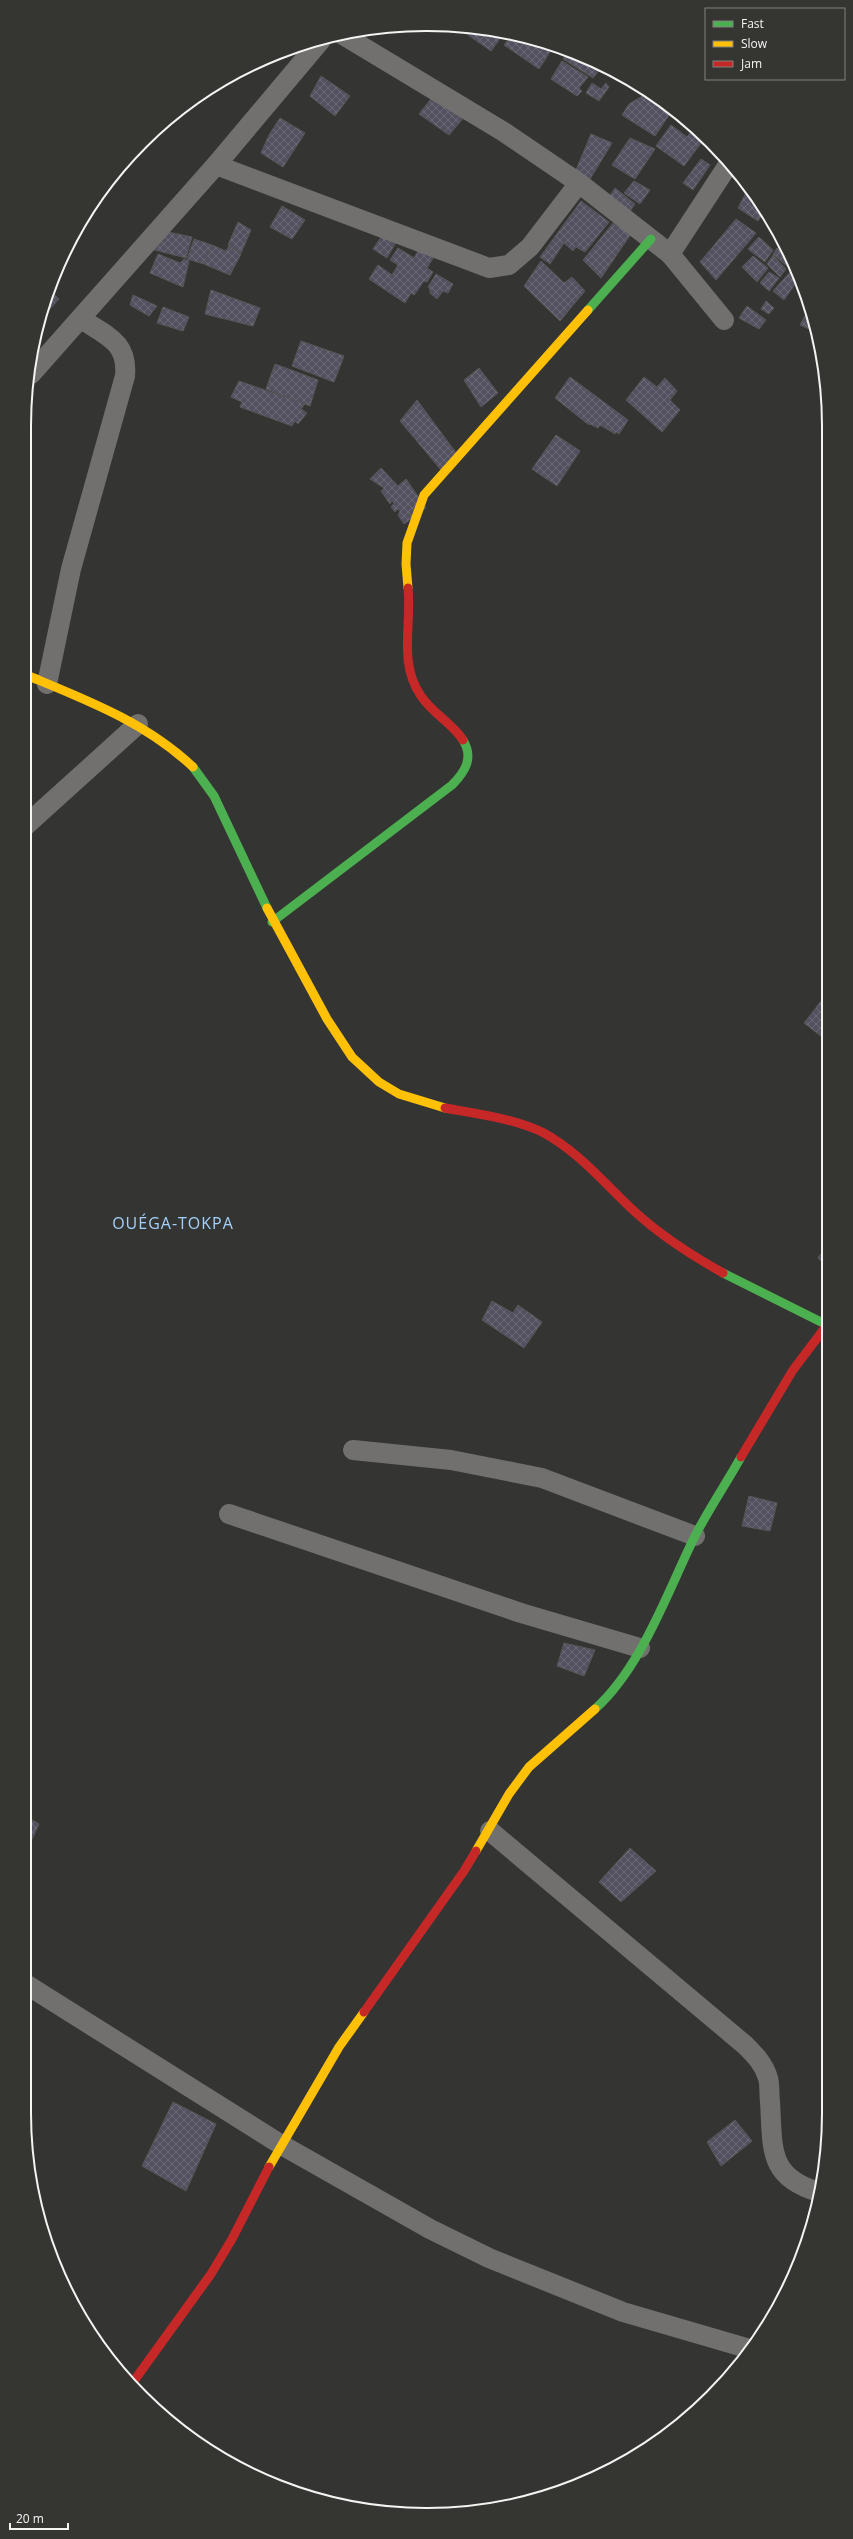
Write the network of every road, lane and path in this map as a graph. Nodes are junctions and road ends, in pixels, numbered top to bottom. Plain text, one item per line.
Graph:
1 (350, 39) edge
2 (315, 47) edge
3 (216, 165) junction
4 (726, 168) edge
5 (579, 184) junction
6 (651, 239) junction
7 (670, 254) junction
8 (81, 318) junction
9 (724, 320) dead end
10 (35, 369) edge
11 (31, 677) edge
12 (47, 684) junction
13 (138, 724) junction
14 (31, 821) edge
15 (272, 922) junction
16 (822, 1322) edge
17 (822, 1333) edge
18 (353, 1450) dead end
19 (229, 1514) dead end
20 (695, 1536) junction
21 (640, 1648) junction
22 (490, 1831) junction
23 (31, 1987) edge
24 (280, 2144) junction
25 (814, 2190) edge
26 (744, 2347) edge
27 (135, 2379) edge

1 - 5 street
2 - 3 street
3 - 5 street
3 - 8 street
4 - 7 street
5 - 6 street
6 - 7 street
6 - 15 street
7 - 9 street
8 - 10 street
8 - 12 street
11 - 12 street
12 - 13 street
13 - 14 street
13 - 15 street
15 - 16 street
17 - 20 street
18 - 20 street
19 - 21 street
20 - 21 street
21 - 22 street
22 - 24 street
22 - 25 street
23 - 24 street
24 - 26 street
24 - 27 street

